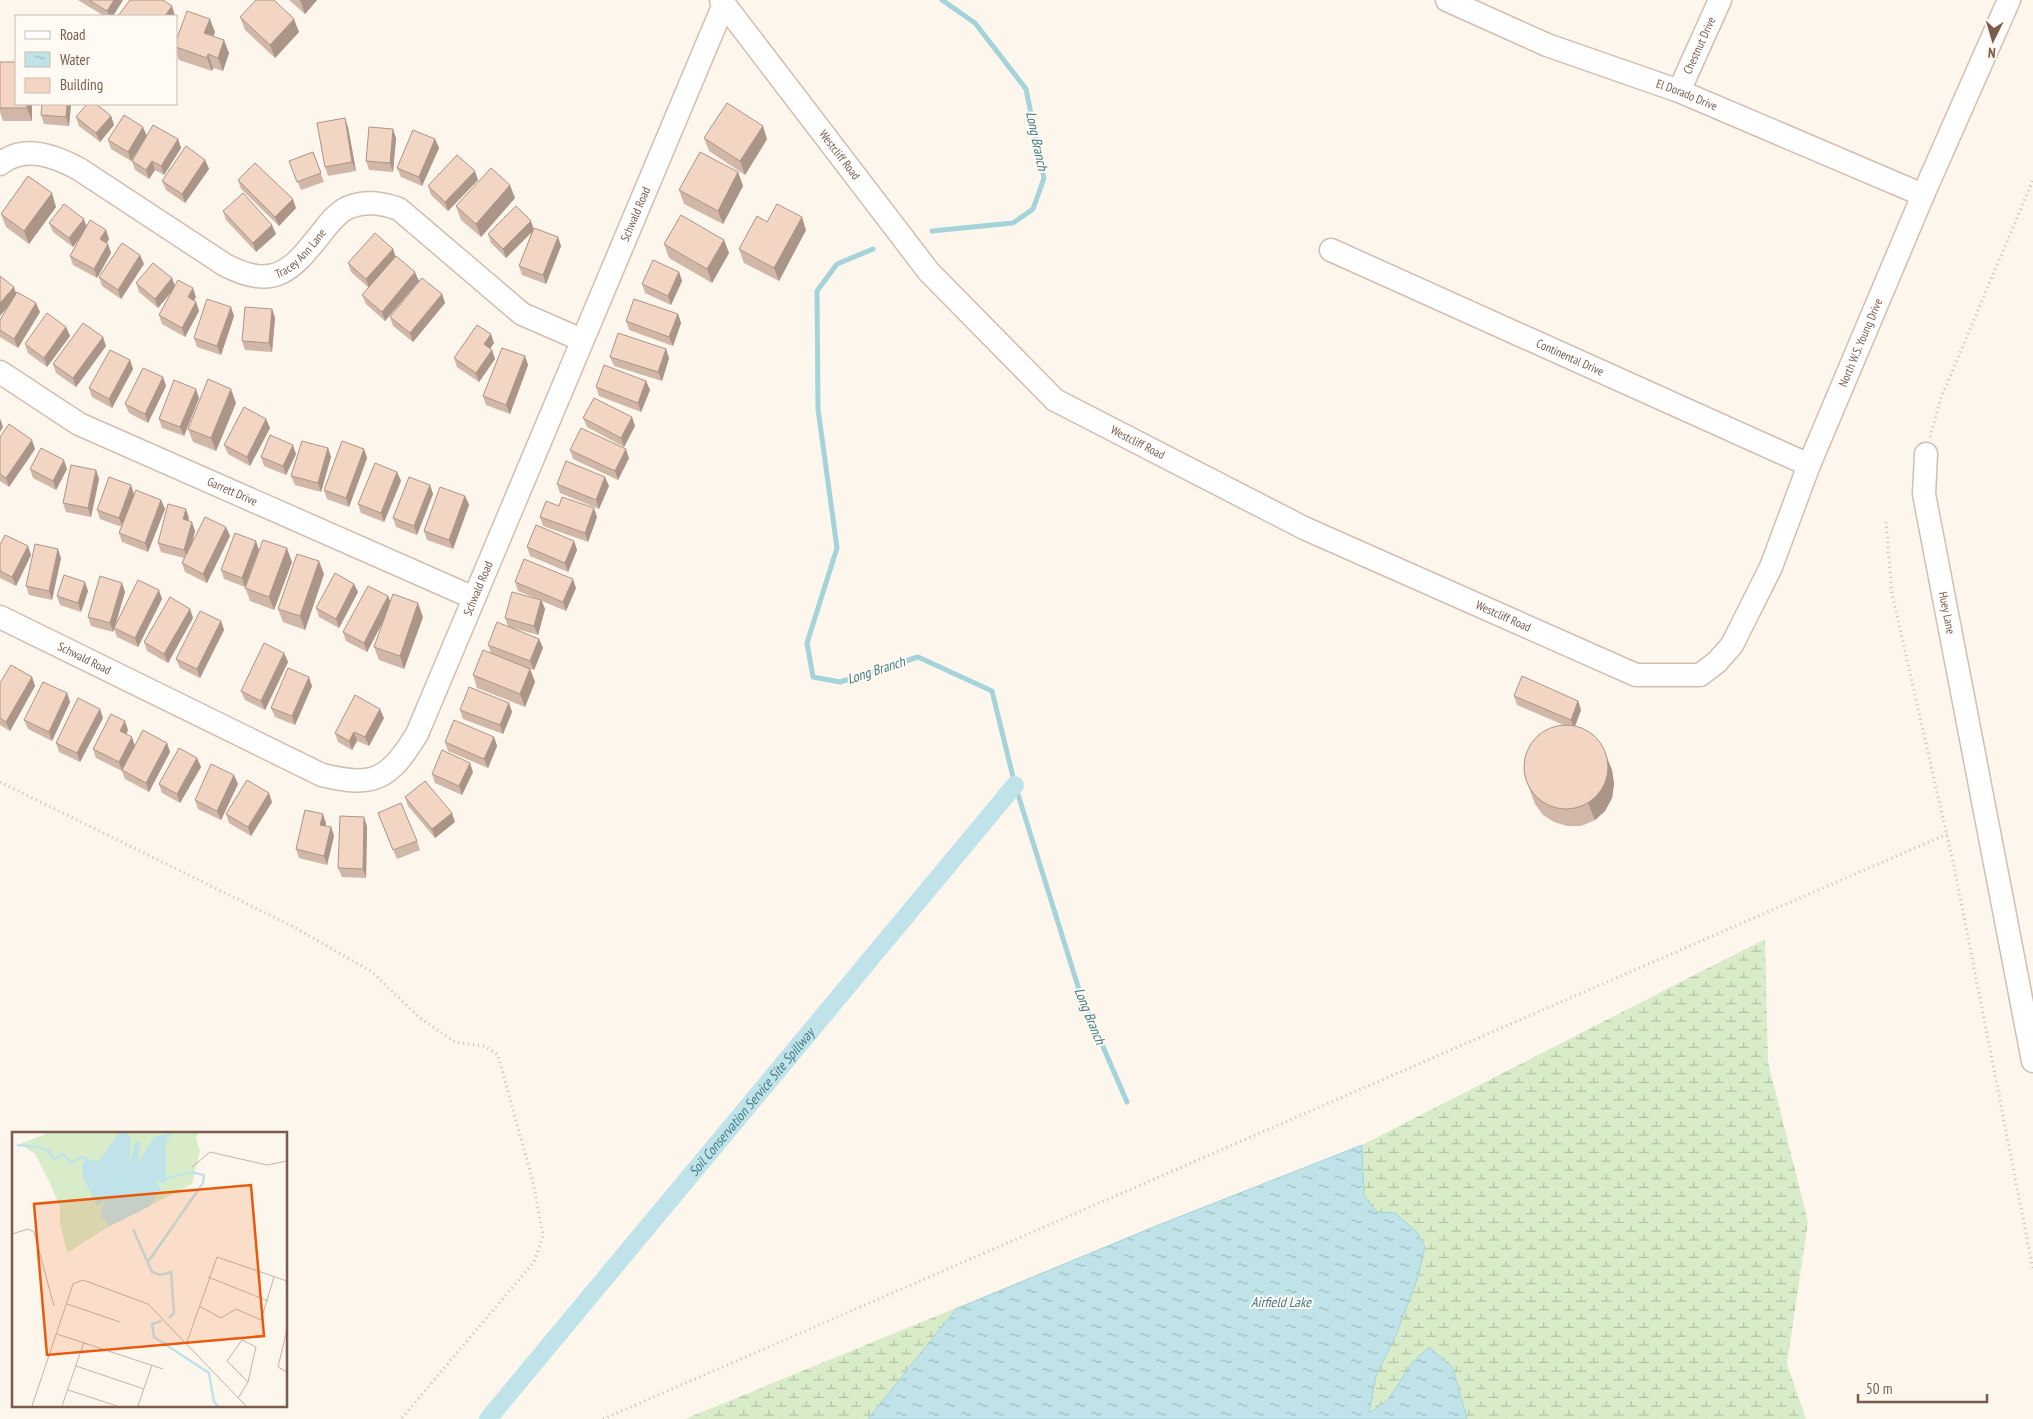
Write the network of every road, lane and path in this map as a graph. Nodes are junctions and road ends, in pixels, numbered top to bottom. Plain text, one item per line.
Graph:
1 (1447, 0) edge
2 (1720, 0) edge
3 (2009, 0) edge
4 (723, 2) edge
5 (1680, 91) junction
6 (0, 164) edge
7 (2033, 180) edge
8 (1923, 196) junction
9 (1332, 250) dead end
10 (582, 340) junction
11 (0, 372) edge
12 (1926, 454) joint
13 (1810, 465) junction
14 (1886, 522) dead end
15 (474, 598) junction
16 (0, 617) edge
17 (1700, 675) joint
18 (0, 782) edge
19 (1947, 834) junction
20 (2033, 1061) edge
21 (2033, 1270) edge
22 (400, 1419) edge
23 (603, 1419) edge

1 - 5 street, El Dorado Drive
2 - 5 street, Chestnut Drive
3 - 8 street, North W.S. Young Drive
4 - 10 street, Schwald Road
4 - 17 street, Westcliff Road
5 - 8 street, El Dorado Drive
6 - 10 street, Tracey Ann Lane
7 - 12 path
8 - 13 street, North W.S. Young Drive
9 - 13 street, Continental Drive
10 - 15 street, Schwald Road
11 - 15 street, Garrett Drive
12 - 20 street, Huey Lane
13 - 17 street, North W.S. Young Drive
14 - 19 path
15 - 16 street, Schwald Road
18 - 22 path
19 - 21 path
19 - 23 path

